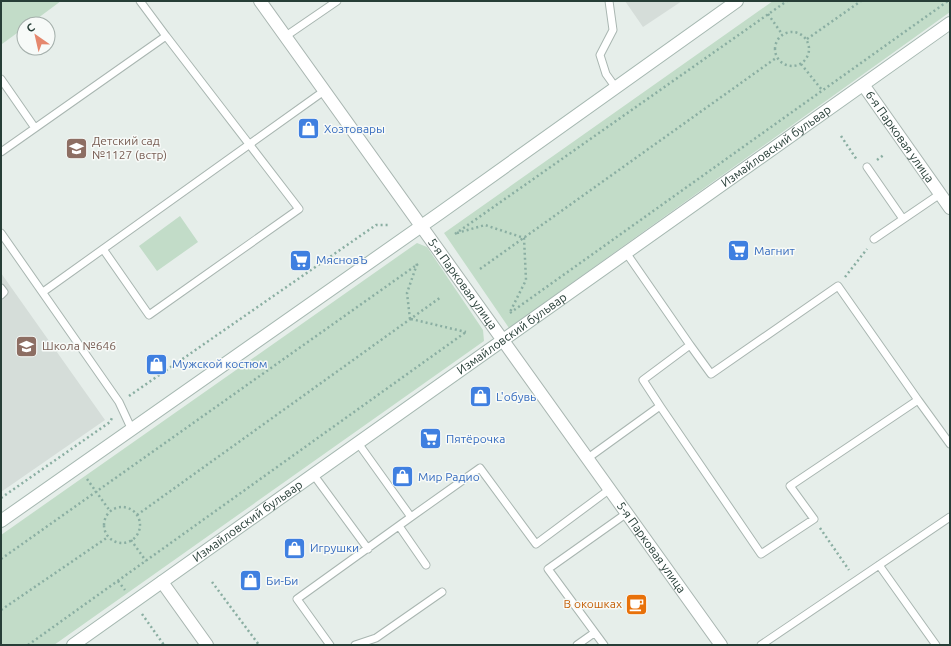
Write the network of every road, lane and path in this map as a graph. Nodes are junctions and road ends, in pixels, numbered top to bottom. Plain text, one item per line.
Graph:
1 (140, 1) edge
2 (260, 1) edge
3 (337, 1) edge
4 (609, 1) edge
5 (738, 1) edge
6 (787, 1) edge
7 (861, 1) edge
8 (948, 1) edge
9 (768, 14) junction
10 (949, 27) edge
11 (782, 34) junction
12 (166, 36) junction
13 (286, 36) junction
14 (807, 39) junction
15 (776, 58) junction
16 (801, 64) junction
17 (1, 79) edge
18 (864, 86) junction
19 (616, 88) junction
20 (324, 90) junction
21 (822, 90) junction
22 (35, 128) junction
23 (840, 136) dead end
24 (249, 144) junction
25 (1, 152) edge
26 (867, 167) joint
27 (940, 194) junction
28 (950, 208) edge
29 (903, 219) junction
30 (390, 225) dead end
31 (422, 226) junction
32 (1, 233) edge
33 (524, 238) junction
34 (874, 239) joint
35 (103, 249) junction
36 (626, 254) junction
37 (480, 269) dead end
38 (838, 286) junction
39 (1, 288) edge
40 (42, 292) junction
41 (1, 295) edge
42 (441, 297) dead end
43 (410, 319) junction
44 (503, 340) junction
45 (690, 345) junction
46 (918, 400) junction
47 (119, 402) junction
48 (660, 406) junction
49 (132, 430) junction
50 (358, 442) junction
51 (950, 444) edge
52 (68, 452) junction
53 (588, 458) junction
54 (79, 467) junction
55 (313, 474) junction
56 (610, 489) junction
57 (97, 492) junction
58 (1, 498) edge
59 (110, 511) junction
60 (627, 513) junction
61 (137, 515) junction
62 (411, 517) junction
63 (950, 517) edge
64 (814, 519) junction
65 (1, 521) edge
66 (399, 526) junction
67 (108, 537) junction
68 (131, 540) junction
69 (368, 549) junction
70 (1, 559) edge
71 (146, 561) junction
72 (426, 565) dead end
73 (879, 565) junction
74 (856, 580) junction
75 (162, 582) junction
76 (212, 582) dead end
77 (442, 592) dead end
78 (1, 610) edge
79 (594, 632) junction
80 (376, 638) junction
81 (28, 645) edge
82 (73, 645) edge
83 (207, 645) edge
84 (258, 645) edge
85 (330, 645) edge
86 (355, 645) edge
87 (382, 645) edge
88 (577, 645) edge
89 (604, 645) edge
90 (721, 645) edge
91 (761, 645) edge
92 (936, 645) edge

1 - 12 lane
2 - 13 street, 5-я Парковая улица
3 - 13 lane
4 - 19 lane
5 - 19 street
6 - 9 path
7 - 14 path
8 - 21 path
9 - 11 path
9 - 33 path
10 - 18 street, Измайловский бульвар
11 - 14 path
11 - 15 path
12 - 22 lane
12 - 24 lane
13 - 20 street, 5-я Парковая улица
14 - 16 path
15 - 16 path
15 - 33 path
16 - 21 path
17 - 22 lane
18 - 27 street, 6-я Парковая улица
18 - 36 street, Измайловский бульвар
19 - 31 street
20 - 24 lane
20 - 31 street, 5-я Парковая улица
21 - 33 path
22 - 25 lane
23 - 26 path
24 - 35 lane
24 - 35 lane
26 - 29 lane
27 - 28 street, 6-я Парковая улица
27 - 29 lane
29 - 34 lane
30 - 47 path
31 - 44 street, 5-я Парковая улица
31 - 49 street
32 - 40 lane
33 - 37 path
34 - 38 path
35 - 40 lane
36 - 44 street, Измайловский бульвар
36 - 45 lane
38 - 45 lane
38 - 46 lane
39 - 41 lane
40 - 47 lane
42 - 43 path
43 - 57 path
43 - 61 path
43 - 71 path
44 - 50 street, Измайловский бульвар
44 - 53 street, 5-я Парковая улица
45 - 48 lane
46 - 51 lane
46 - 64 lane
47 - 49 lane
47 - 52 path
48 - 53 lane
48 - 64 lane
49 - 54 street
50 - 55 street, Измайловский бульвар
50 - 62 lane
52 - 54 path
52 - 58 path
53 - 56 street, 5-я Парковая улица
54 - 57 path
54 - 65 street
55 - 69 lane
55 - 75 street, Измайловский бульвар
56 - 60 street, 5-я Парковая улица
56 - 62 lane
57 - 59 path
57 - 70 path
59 - 61 path
59 - 67 path
60 - 79 lane
60 - 90 street, 5-я Парковая улица
61 - 68 path
62 - 66 lane
63 - 73 lane
64 - 74 path
66 - 69 lane
66 - 72 lane
67 - 68 path
67 - 78 path
68 - 71 path
69 - 85 lane
71 - 81 path
73 - 74 lane
73 - 92 lane
74 - 91 lane
75 - 82 street, Измайловский бульвар
75 - 83 street
76 - 84 path
77 - 80 lane
79 - 88 lane
79 - 89 lane
80 - 86 lane
80 - 87 lane

